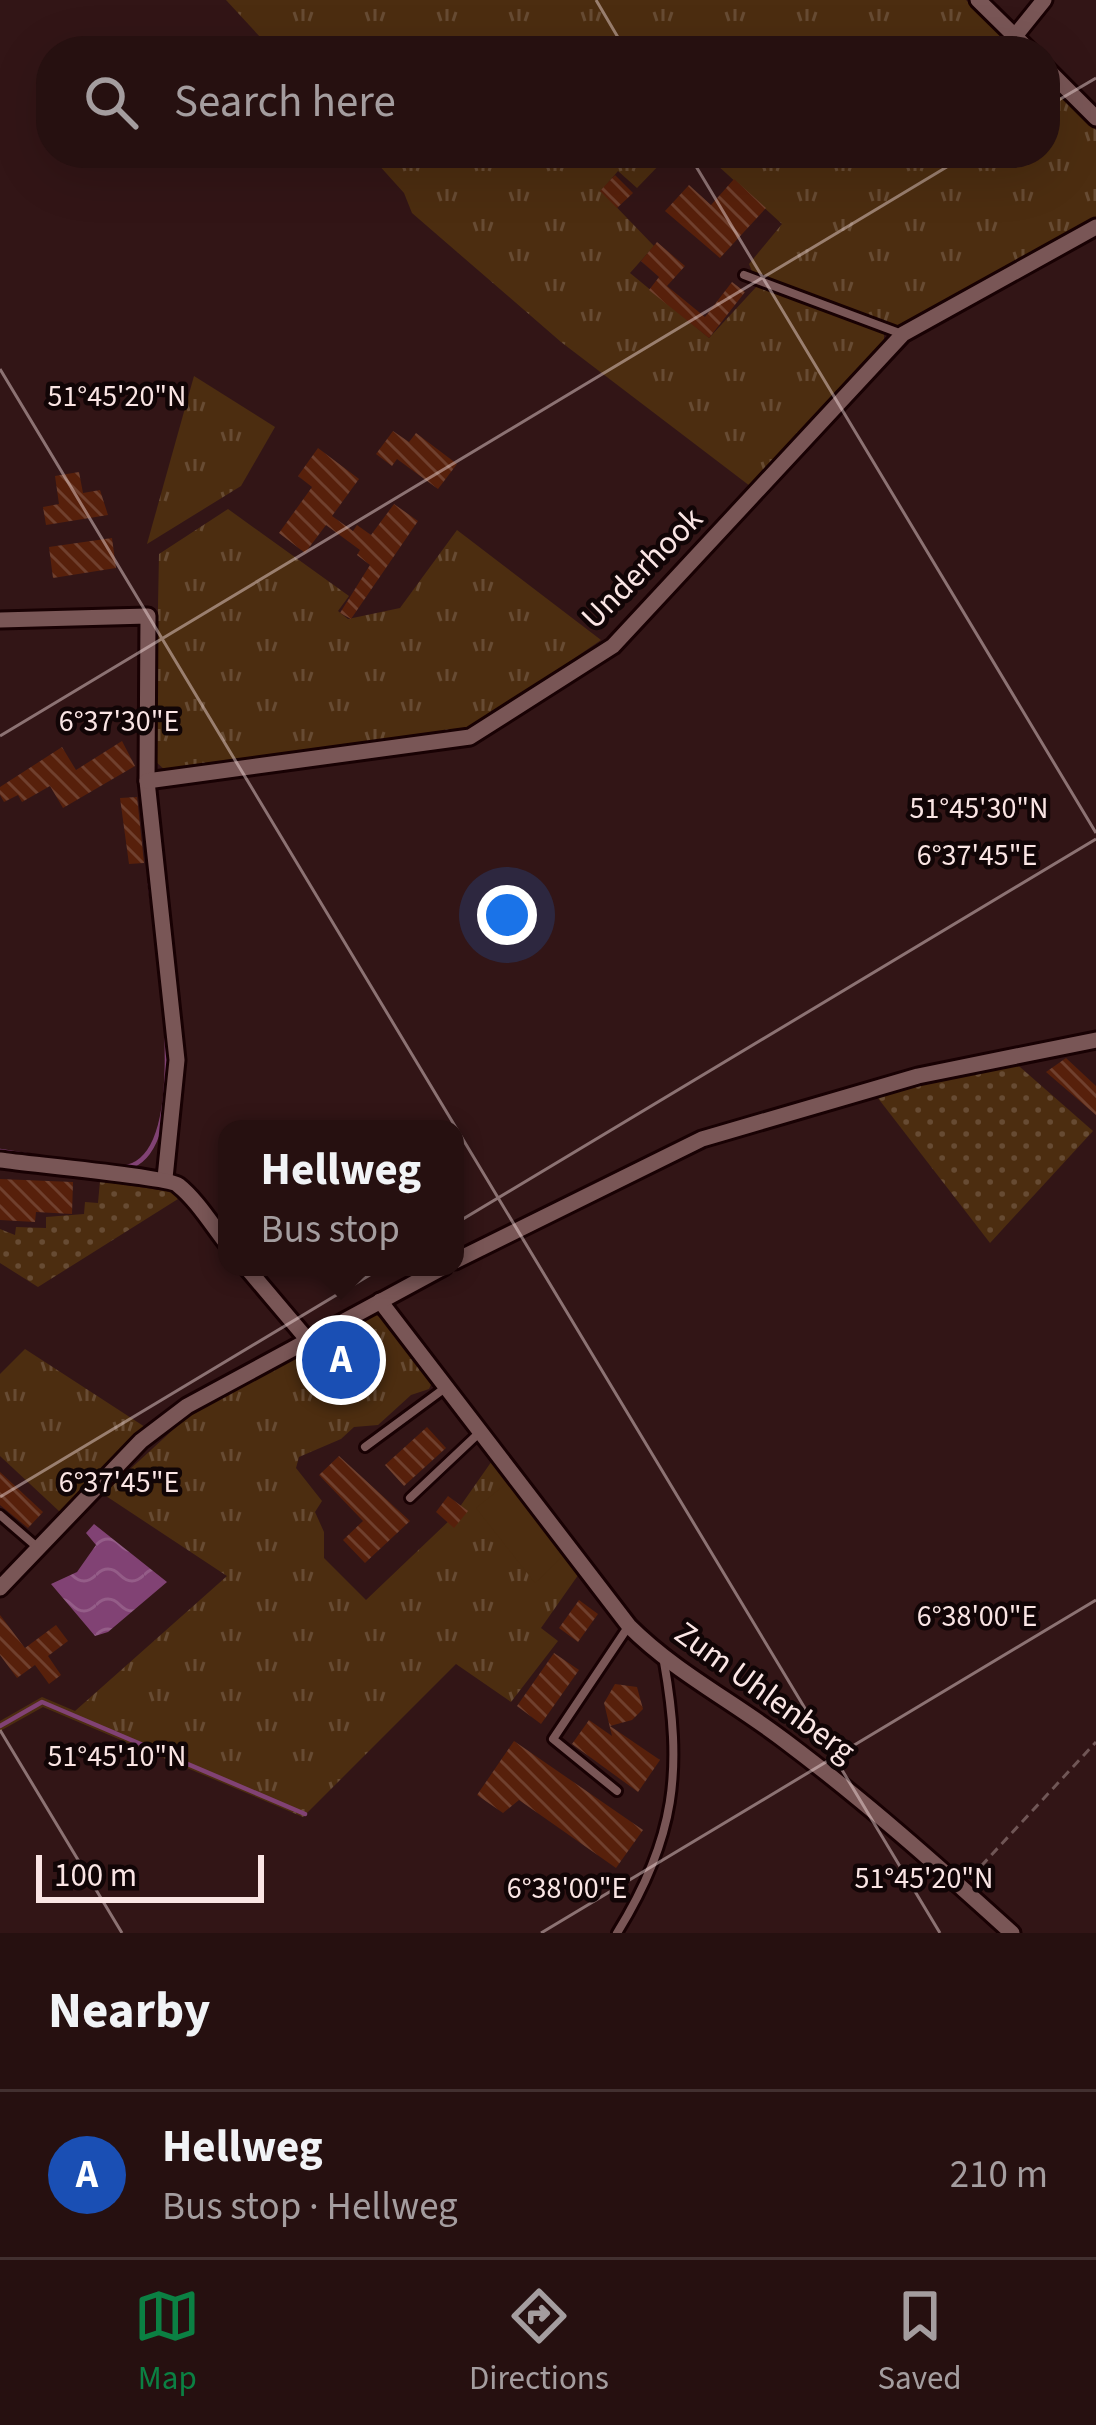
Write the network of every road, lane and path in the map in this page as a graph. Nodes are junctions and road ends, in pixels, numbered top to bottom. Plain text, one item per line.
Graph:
1 (978, 0) edge
2 (1044, 0) edge
3 (1015, 35) joint
4 (1060, 82) edge
5 (1096, 118) edge
6 (1096, 227) edge
7 (744, 275) dead end
8 (903, 334) junction
9 (0, 620) edge
10 (147, 781) junction
11 (1096, 1040) edge
12 (0, 1160) edge
13 (165, 1178) junction
14 (218, 1233) edge
15 (464, 1257) edge
16 (254, 1276) edge
17 (427, 1276) edge
18 (380, 1301) junction
19 (306, 1338) junction
20 (446, 1387) junction
21 (480, 1432) junction
22 (365, 1448) dead end
23 (410, 1498) dead end
24 (0, 1515) edge
25 (38, 1548) junction
26 (0, 1588) edge
27 (629, 1626) junction
28 (664, 1660) junction
29 (1096, 1742) edge
30 (617, 1791) dead end
31 (962, 1887) junction
32 (617, 1933) edge
33 (1012, 1933) edge

1 - 3 street
2 - 3 street
4 - 5 street
6 - 8 street, Underhook
7 - 8 lane
8 - 10 street, Underhook
9 - 10 street
10 - 13 street
11 - 15 street
12 - 13 street
13 - 14 street
16 - 19 street
17 - 18 street
18 - 19 street
18 - 20 street, Zum Uhlenberg
19 - 25 street
20 - 21 street, Zum Uhlenberg
20 - 22 lane
21 - 23 lane
21 - 27 street, Zum Uhlenberg
24 - 25 lane
25 - 26 street
27 - 28 street, Zum Uhlenberg
27 - 30 lane
28 - 31 street, Zum Uhlenberg
28 - 32 lane
29 - 31 path
31 - 33 street, Zum Uhlenberg

